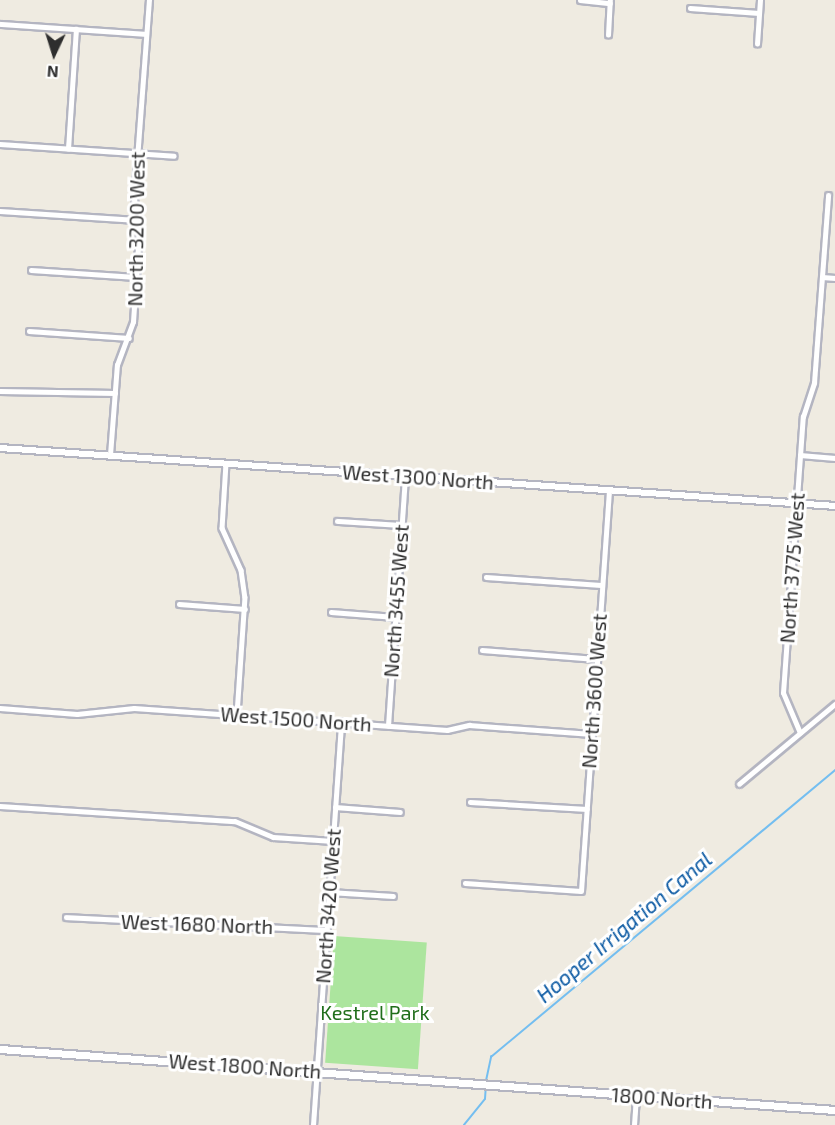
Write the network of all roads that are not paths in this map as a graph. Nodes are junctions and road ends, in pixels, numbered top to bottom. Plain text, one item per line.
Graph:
1 (149, 0) edge
2 (580, 0) edge
3 (760, 0) edge
4 (610, 1) edge
5 (690, 8) dead end
6 (759, 13) junction
7 (0, 24) edge
8 (76, 29) junction
9 (145, 34) junction
10 (608, 35) dead end
11 (757, 44) dead end
12 (0, 144) edge
13 (68, 149) junction
14 (137, 154) junction
15 (174, 156) dead end
16 (828, 196) dead end
17 (0, 211) edge
18 (137, 220) junction
19 (31, 270) dead end
20 (822, 277) junction
21 (136, 278) junction
22 (835, 278) edge
23 (29, 331) dead end
24 (129, 338) junction
25 (0, 391) edge
26 (115, 393) junction
27 (0, 448) edge
28 (110, 455) junction
29 (800, 455) junction
30 (835, 458) edge
31 (226, 464) junction
32 (405, 476) junction
33 (609, 490) junction
34 (797, 504) junction
35 (835, 506) edge
36 (337, 521) dead end
37 (402, 525) junction
38 (486, 577) dead end
39 (601, 585) junction
40 (179, 604) dead end
41 (244, 609) junction
42 (331, 612) dead end
43 (395, 617) junction
44 (482, 650) dead end
45 (596, 659) junction
46 (835, 704) edge
47 (0, 708) edge
48 (237, 715) junction
49 (341, 722) junction
50 (388, 726) junction
51 (800, 733) junction
52 (591, 734) junction
53 (739, 784) dead end
54 (470, 802) dead end
55 (0, 806) edge
56 (335, 807) junction
57 (587, 809) junction
58 (400, 812) dead end
59 (333, 841) junction
60 (465, 883) dead end
61 (329, 892) junction
62 (393, 896) dead end
63 (66, 917) dead end
64 (327, 930) junction
65 (0, 1049) edge
66 (317, 1071) junction
67 (486, 1085) joint
68 (636, 1096) junction
69 (835, 1110) edge
70 (313, 1125) edge
71 (634, 1125) edge

1 - 9 street, North 3200 West
2 - 4 street
3 - 6 street
4 - 10 street
5 - 6 street
6 - 11 street
7 - 8 street
8 - 9 street
8 - 13 street
9 - 14 street, North 3200 West
12 - 13 street
13 - 14 street
14 - 15 street
14 - 18 street, North 3200 West
16 - 20 street, North 3775 West
17 - 18 street
18 - 21 street, North 3200 West
19 - 21 street
20 - 22 street
20 - 29 street, North 3775 West
21 - 24 street, North 3200 West
23 - 24 street
24 - 26 street, North 3200 West
25 - 26 street
26 - 28 street, North 3200 West
27 - 28 street, West 1300 North
28 - 31 street, West 1300 North
29 - 30 street
29 - 34 street, North 3775 West
31 - 32 street, West 1300 North
31 - 41 street
32 - 33 street, West 1300 North
32 - 37 street, North 3455 West
33 - 34 street, West 1300 North
33 - 39 street, North 3600 West
34 - 35 street, West 1300 North
34 - 51 street, North 3775 West
36 - 37 street
37 - 43 street, North 3455 West
38 - 39 street
39 - 45 street, North 3600 West
40 - 41 street
41 - 48 street
42 - 43 street
43 - 50 street, North 3455 West
44 - 45 street
45 - 52 street, North 3600 West
46 - 51 street
47 - 48 street, West 1500 North
48 - 49 street, West 1500 North
49 - 50 street, West 1500 North
49 - 56 street, North 3420 West
50 - 52 street, West 1500 North
51 - 53 street
52 - 57 street, North 3600 West
54 - 57 street
55 - 59 street
56 - 58 street
56 - 59 street, North 3420 West
57 - 60 street, North 3600 West
59 - 61 street, North 3420 West
61 - 62 street
61 - 64 street, North 3420 West
63 - 64 street, West 1680 North
64 - 66 street, North 3420 West
65 - 66 main road, West 1800 North
66 - 67 main road, West 1800 North
66 - 70 street, North 3420 West
67 - 68 main road, 1800 North
68 - 69 main road, 1800 North
68 - 71 street

